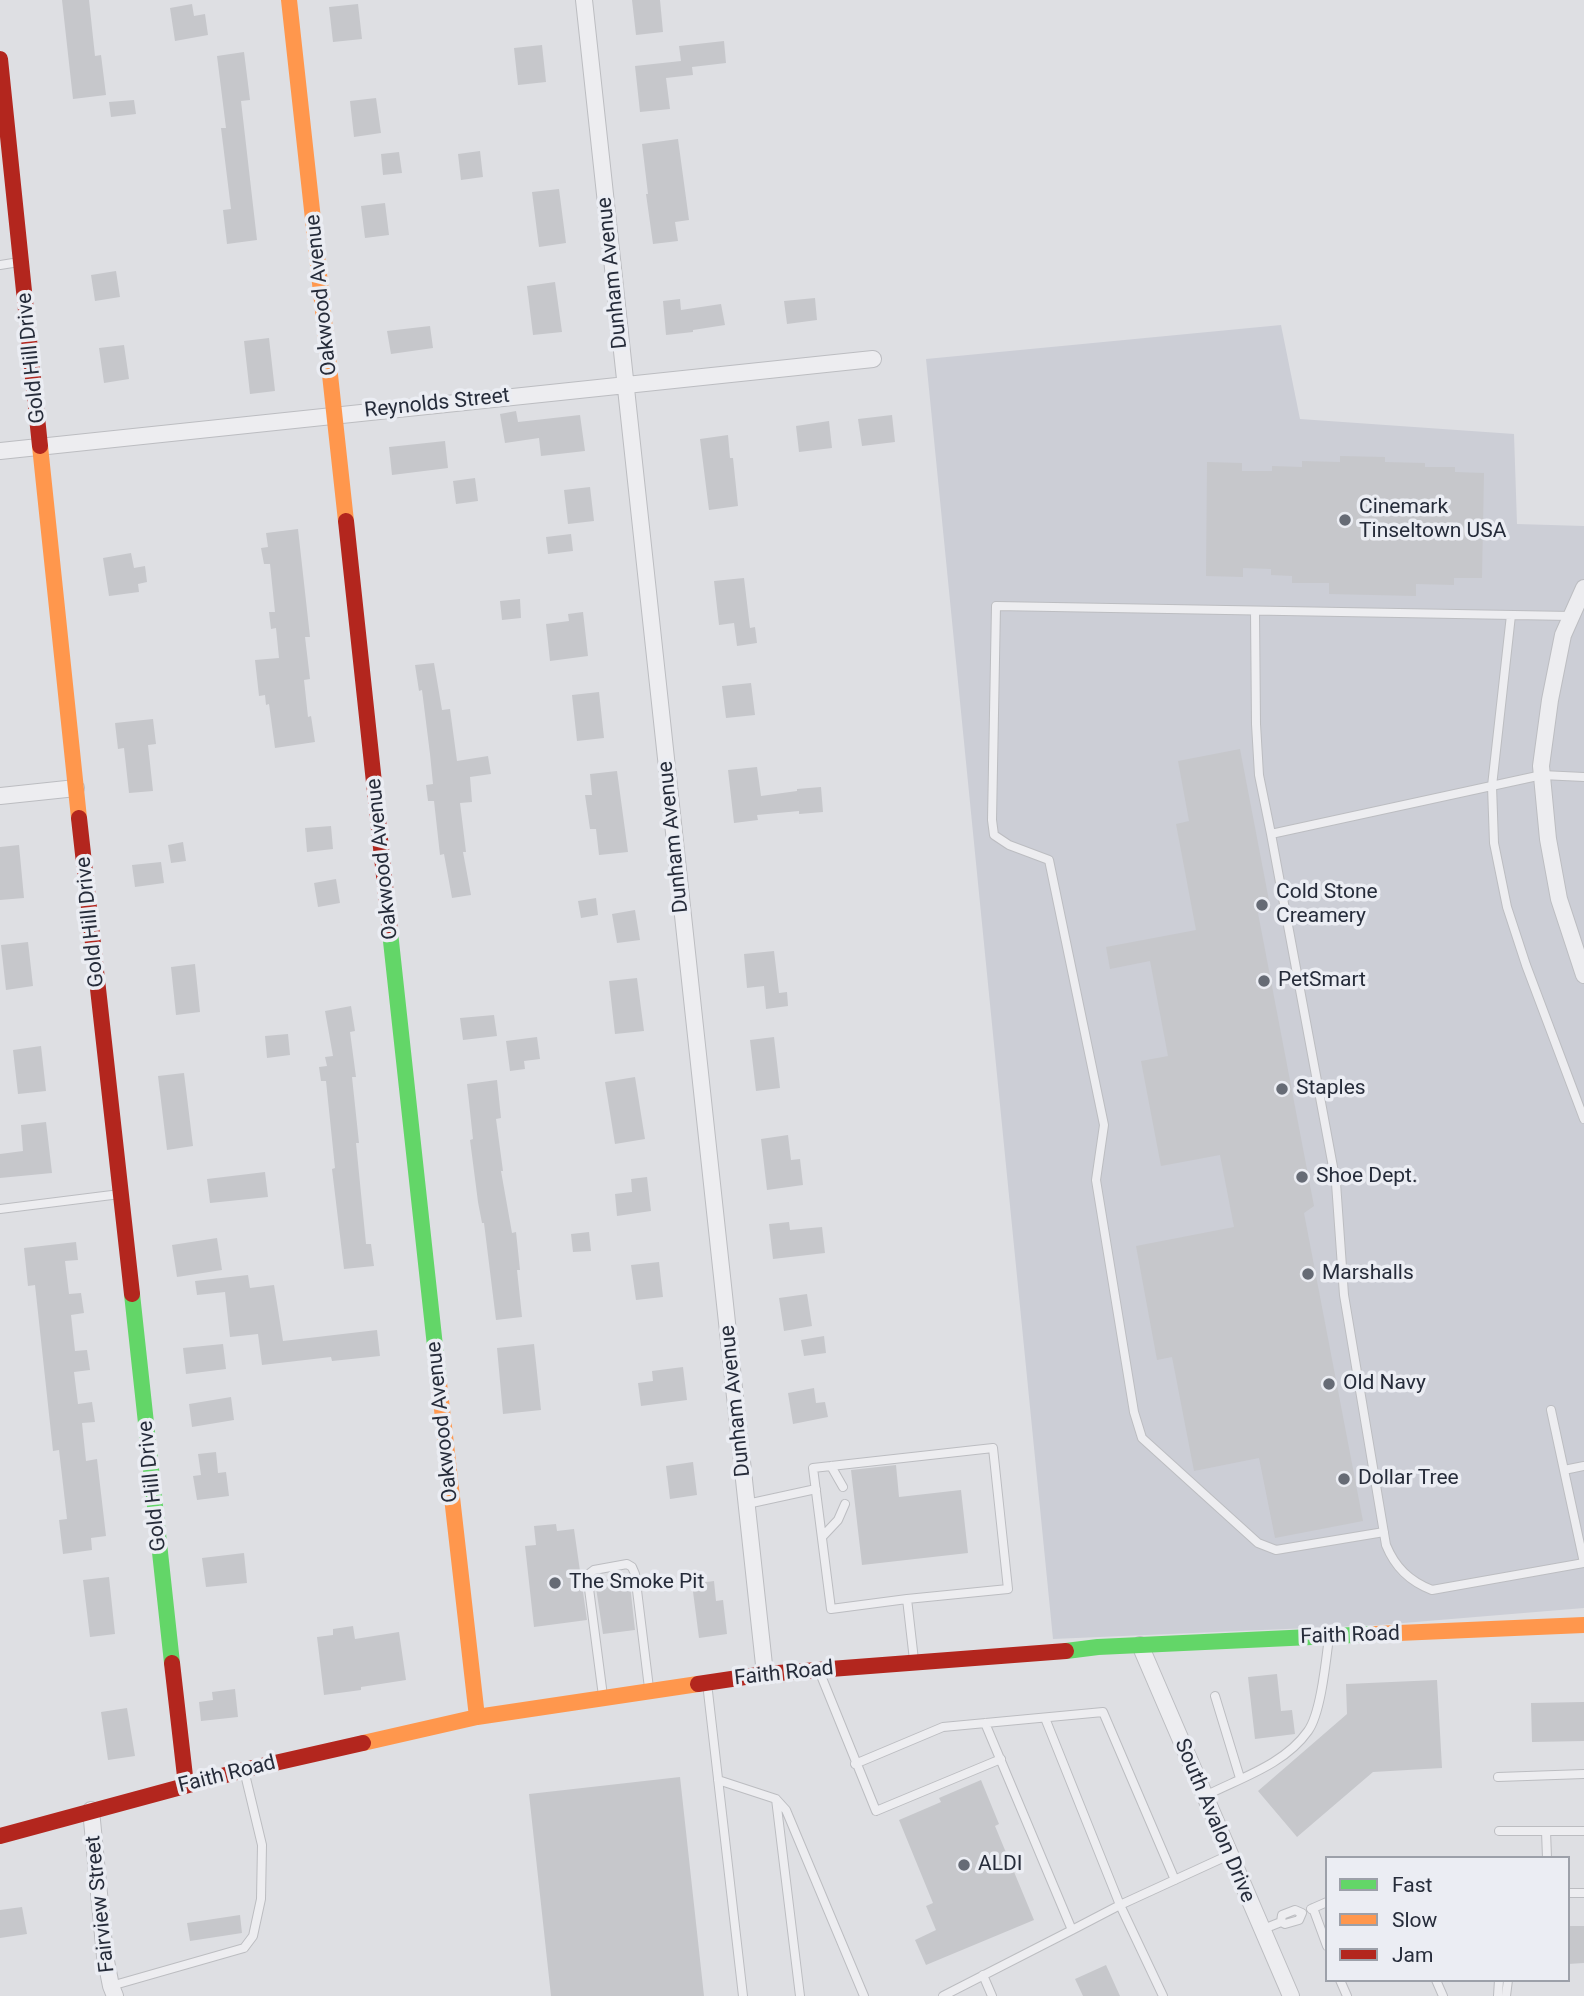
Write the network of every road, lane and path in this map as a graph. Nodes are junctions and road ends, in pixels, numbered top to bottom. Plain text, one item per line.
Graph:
1 (289, 0) edge
2 (584, 0) edge
3 (0, 59) edge
4 (6, 167) edge
5 (22, 262) junction
6 (0, 265) edge
7 (873, 359) dead end
8 (625, 386) junction
9 (335, 415) junction
10 (41, 446) junction
11 (0, 451) edge
12 (1584, 588) edge
13 (1255, 611) junction
14 (1511, 615) junction
15 (1572, 616) junction
16 (1542, 775) junction
17 (1584, 777) edge
18 (1492, 786) junction
19 (76, 788) junction
20 (0, 796) edge
21 (1271, 834) junction
22 (1584, 975) edge
23 (1584, 1119) edge
24 (120, 1194) junction
25 (0, 1209) edge
26 (1550, 1410) dead end
27 (831, 1466) junction
28 (1584, 1466) edge
29 (1564, 1470) junction
30 (843, 1487) dead end
31 (816, 1489) junction
32 (747, 1504) junction
33 (845, 1504) dead end
34 (1384, 1532) junction
35 (822, 1536) junction
36 (1583, 1552) edge
37 (907, 1599) junction
38 (1584, 1625) edge
39 (1329, 1637) junction
40 (1140, 1645) junction
41 (915, 1663) junction
42 (818, 1670) junction
43 (765, 1674) junction
44 (707, 1683) junction
45 (650, 1691) junction
46 (1215, 1696) dead end
47 (603, 1698) junction
48 (477, 1717) junction
49 (1045, 1718) junction
50 (985, 1723) junction
51 (1001, 1759) junction
52 (855, 1764) junction
53 (244, 1770) junction
54 (1584, 1774) edge
55 (1498, 1777) dead end
56 (1240, 1779) junction
57 (718, 1780) junction
58 (186, 1785) junction
59 (1204, 1796) junction
60 (776, 1799) junction
61 (91, 1810) junction
62 (1499, 1831) dead end
63 (1546, 1831) junction
64 (1584, 1831) edge
65 (0, 1836) edge
66 (1229, 1855) junction
67 (1547, 1856) edge
68 (1175, 1880) junction
69 (1325, 1903) edge
70 (1120, 1905) junction
71 (1313, 1908) junction
72 (1072, 1930) junction
73 (1261, 1930) junction
74 (1325, 1941) edge
75 (983, 1975) junction
76 (856, 1977) junction
77 (113, 1991) edge
78 (743, 1996) edge
79 (800, 1996) edge
80 (858, 1996) edge
81 (864, 1996) edge
82 (943, 1996) edge
83 (992, 1996) edge
84 (1163, 1996) edge
85 (1291, 1996) edge

1 - 9 street, Oakwood Avenue
2 - 8 street, Dunham Avenue
3 - 4 street, Gold Hill Drive
4 - 5 street, Gold Hill Drive
5 - 6 lane
5 - 10 street, Gold Hill Drive
7 - 8 street, Reynolds Street
8 - 9 street, Reynolds Street
8 - 32 street, Dunham Avenue
9 - 10 street, Reynolds Street
9 - 48 street, Oakwood Avenue
10 - 11 street, Reynolds Street
10 - 19 street, Gold Hill Drive
12 - 15 street
13 - 14 lane
13 - 21 lane
13 - 34 lane
14 - 15 lane
14 - 18 lane
15 - 16 street
16 - 17 lane
16 - 18 lane
16 - 22 street
18 - 21 lane
18 - 23 lane
19 - 20 street
19 - 24 street, Gold Hill Drive
21 - 34 lane
24 - 25 lane
24 - 58 street, Gold Hill Drive
26 - 29 lane
27 - 30 lane
27 - 31 lane
27 - 37 lane
28 - 29 lane
29 - 36 lane
31 - 32 lane
31 - 35 lane
32 - 43 street, Dunham Avenue
33 - 35 lane
34 - 36 lane
35 - 37 lane
37 - 41 lane
38 - 39 street, Faith Road
39 - 40 street, Faith Road
39 - 56 lane
40 - 41 street, Faith Road
40 - 59 street, South Avalon Drive
41 - 42 street, Faith Road
42 - 43 street, Faith Road
42 - 52 lane
43 - 44 street, Faith Road
44 - 45 street, Faith Road
44 - 57 lane
45 - 47 street, Faith Road
45 - 47 lane
46 - 56 lane
47 - 48 street, Faith Road
48 - 53 street, Faith Road
49 - 50 lane
49 - 68 lane
49 - 70 lane
50 - 51 lane
50 - 52 lane
51 - 52 lane
51 - 72 lane
53 - 58 street, Faith Road
53 - 77 lane
54 - 55 lane
56 - 59 lane
57 - 60 lane
57 - 78 lane
58 - 61 street, Faith Road
59 - 66 street, South Avalon Drive
60 - 76 lane
60 - 79 lane
61 - 65 street, Faith Road
61 - 77 street, Fairview Street
62 - 63 lane
63 - 64 lane
63 - 67 lane
66 - 68 lane
66 - 73 street, South Avalon Drive
68 - 70 lane
69 - 71 lane
70 - 72 lane
70 - 84 lane
71 - 73 lane
71 - 74 lane
72 - 75 lane
73 - 85 street, South Avalon Drive
75 - 82 lane
75 - 83 lane
76 - 80 lane
76 - 81 lane

